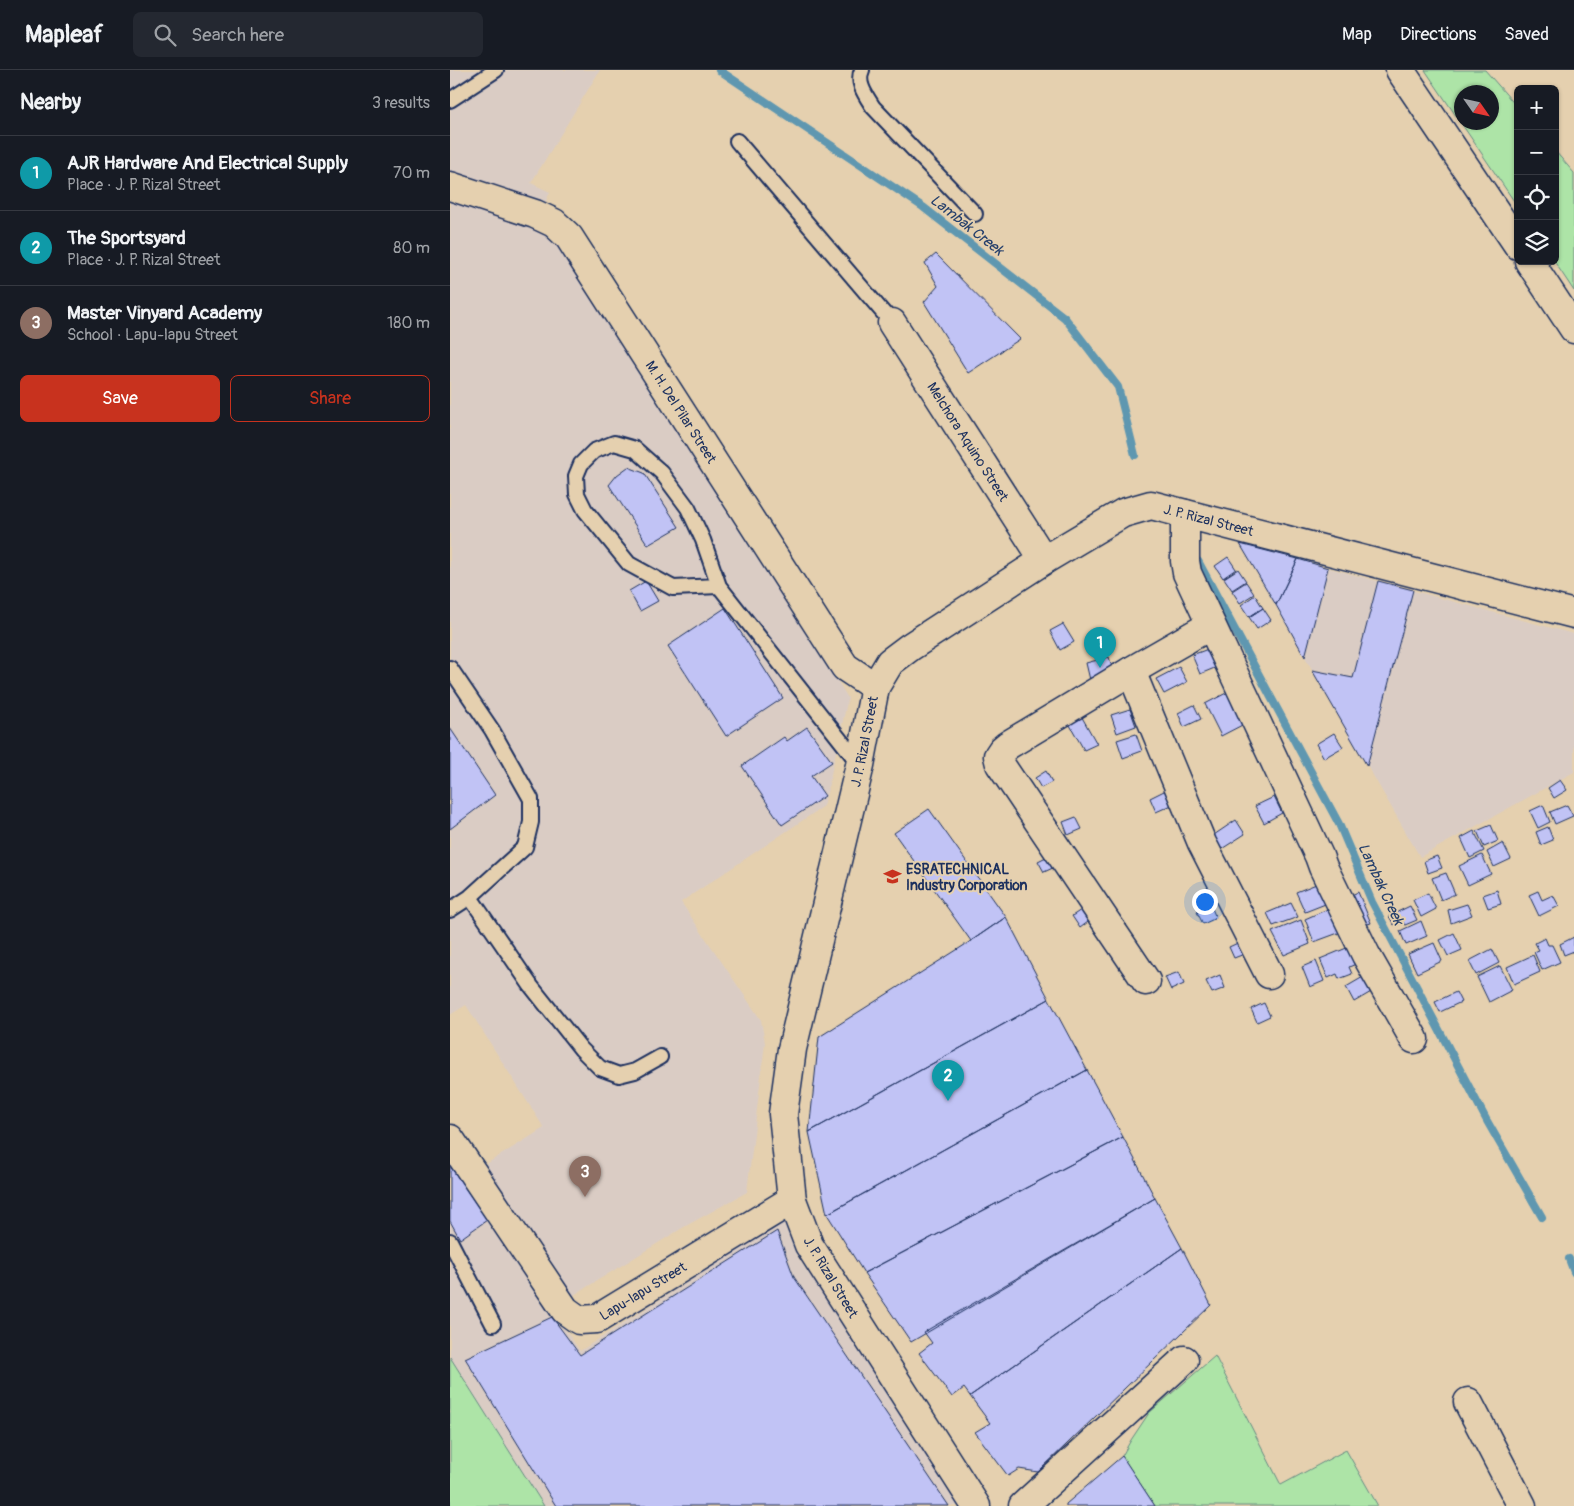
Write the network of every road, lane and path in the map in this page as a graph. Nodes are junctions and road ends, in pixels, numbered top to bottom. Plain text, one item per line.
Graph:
1 (496, 70) edge
2 (862, 70) edge
3 (1400, 70) edge
4 (450, 100) edge
5 (737, 141) dead end
6 (450, 186) edge
7 (975, 214) dead end
8 (1514, 239) edge
9 (1532, 265) edge
10 (892, 324) joint
11 (1574, 329) edge
12 (1185, 514) junction
13 (1044, 560) junction
14 (719, 586) junction
15 (1574, 614) edge
16 (1211, 625) junction
17 (450, 668) edge
18 (1131, 671) junction
19 (875, 688) junction
20 (860, 765) junction
21 (470, 897) junction
22 (450, 910) edge
23 (1270, 974) dead end
24 (1146, 981) dead end
25 (1414, 1039) dead end
26 (660, 1057) dead end
27 (450, 1139) edge
28 (792, 1200) junction
29 (450, 1241) edge
30 (493, 1324) dead end
31 (1184, 1360) dead end
32 (1468, 1402) dead end
33 (976, 1506) edge
34 (1023, 1506) edge
35 (1522, 1506) edge

1 - 4 lane
2 - 7 lane
3 - 8 street
5 - 10 lane
6 - 19 street, M. H. Del Pilar Street
9 - 11 street
10 - 13 street, Melchora Aquino Street
12 - 13 street, J. P. Rizal Street
12 - 15 street, J. P. Rizal Street
12 - 16 street
13 - 19 street, J. P. Rizal Street
14 - 14 lane
14 - 20 lane
16 - 18 street
16 - 25 street
17 - 21 lane
18 - 23 street
18 - 24 street
19 - 20 street, J. P. Rizal Street
20 - 28 street, J. P. Rizal Street
21 - 22 lane
21 - 26 lane
27 - 28 street, Lapu-lapu Street
28 - 33 street, J. P. Rizal Street
29 - 30 lane
31 - 34 street
32 - 35 street

